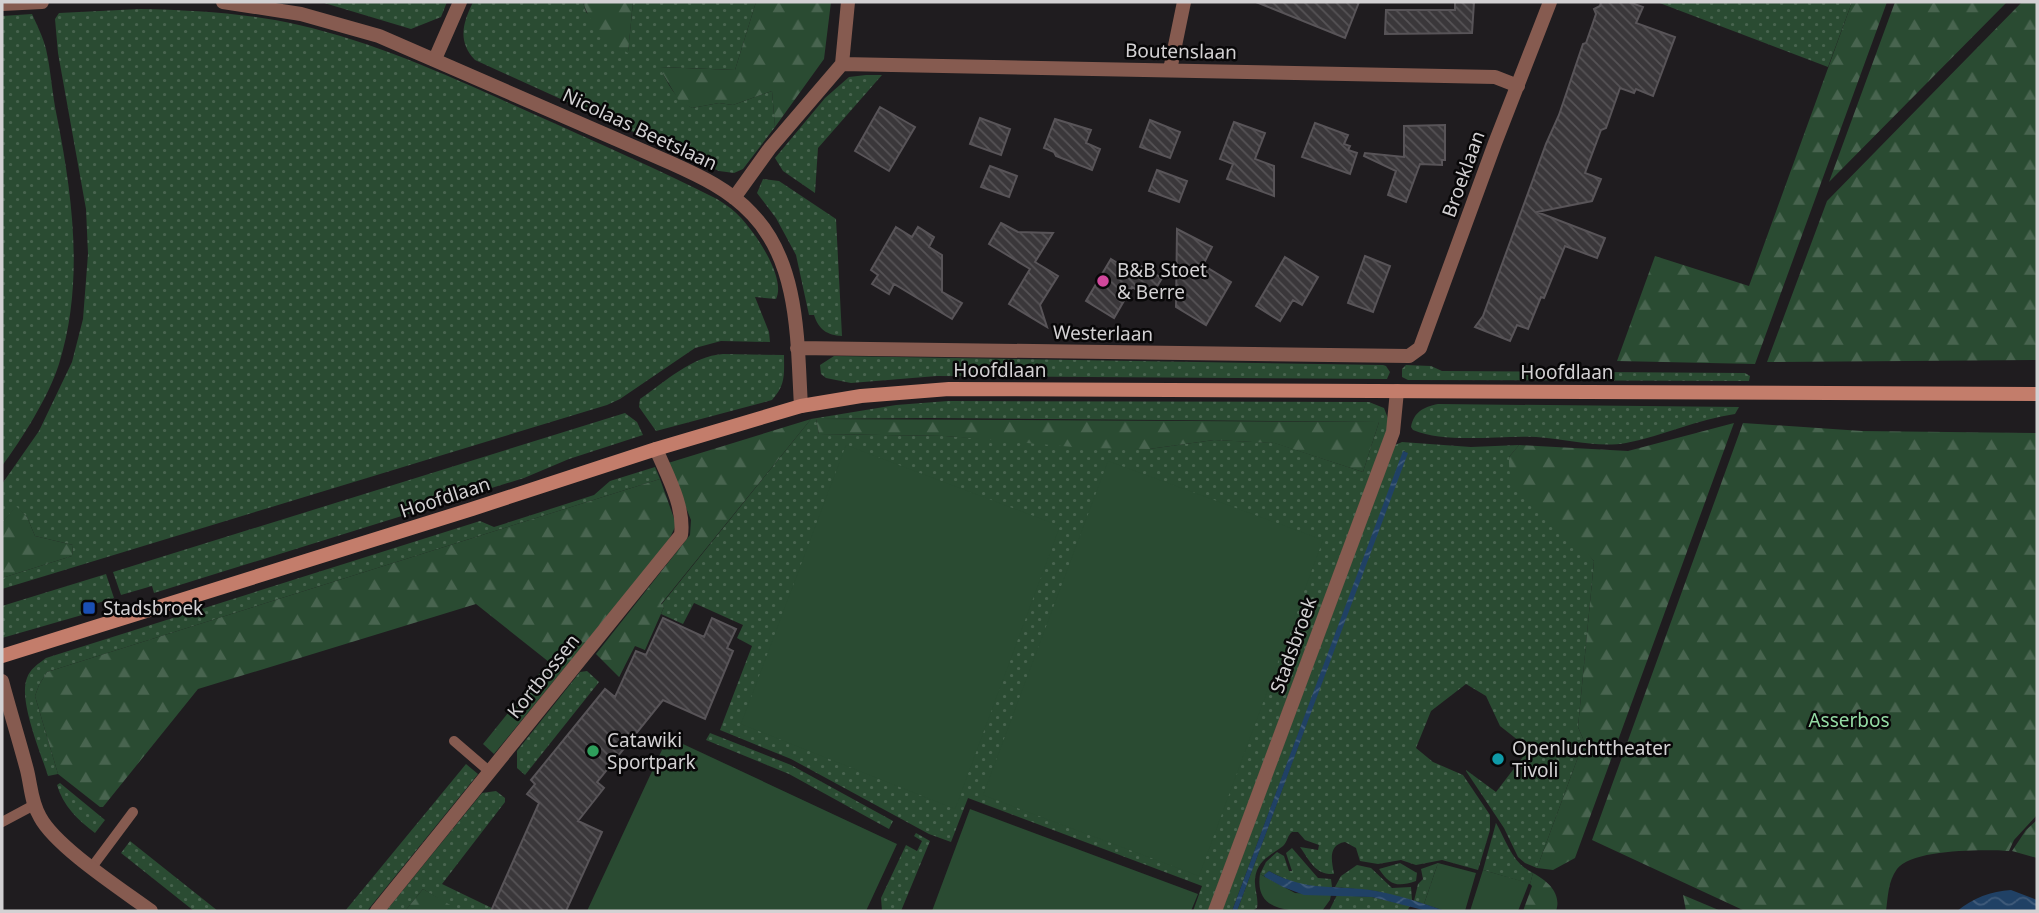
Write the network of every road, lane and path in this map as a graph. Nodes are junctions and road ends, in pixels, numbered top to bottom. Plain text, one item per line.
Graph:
1 (42, 2) edge
2 (223, 2) edge
3 (460, 2) edge
4 (849, 2) edge
5 (1184, 2) edge
6 (1550, 2) edge
7 (2, 4) edge
8 (435, 59) junction
9 (842, 64) junction
10 (1170, 70) junction
11 (1518, 86) junction
12 (734, 198) junction
13 (797, 348) junction
14 (1409, 356) joint
15 (1396, 391) junction
16 (2037, 394) edge
17 (801, 407) junction
18 (656, 449) junction
19 (2, 656) edge
20 (2, 681) edge
21 (454, 741) dead end
22 (490, 772) junction
23 (34, 805) junction
24 (132, 812) dead end
25 (2, 822) edge
26 (92, 867) junction
27 (151, 911) edge
28 (377, 911) edge
29 (1215, 911) edge

1 - 7 street
2 - 8 street, Nicolaas Beetslaan
3 - 8 street
4 - 9 street
5 - 10 street
6 - 11 street, Broeklaan
8 - 12 street, Nicolaas Beetslaan
9 - 10 street, Boutenslaan
9 - 12 street
10 - 11 street, Boutenslaan
11 - 14 street, Broeklaan
12 - 13 street, Nicolaas Beetslaan
13 - 14 street, Westerlaan
13 - 17 street, Nicolaas Beetslaan
15 - 16 street, Hoofdlaan
15 - 17 street, Hoofdlaan
15 - 29 street, Stadsbroek
17 - 18 street, Hoofdlaan
18 - 19 street, Hoofdlaan
18 - 22 street, Kortbossen
20 - 23 street
21 - 22 lane
22 - 28 street, Kortbossen
23 - 25 lane
23 - 26 street
24 - 26 lane
26 - 27 street

